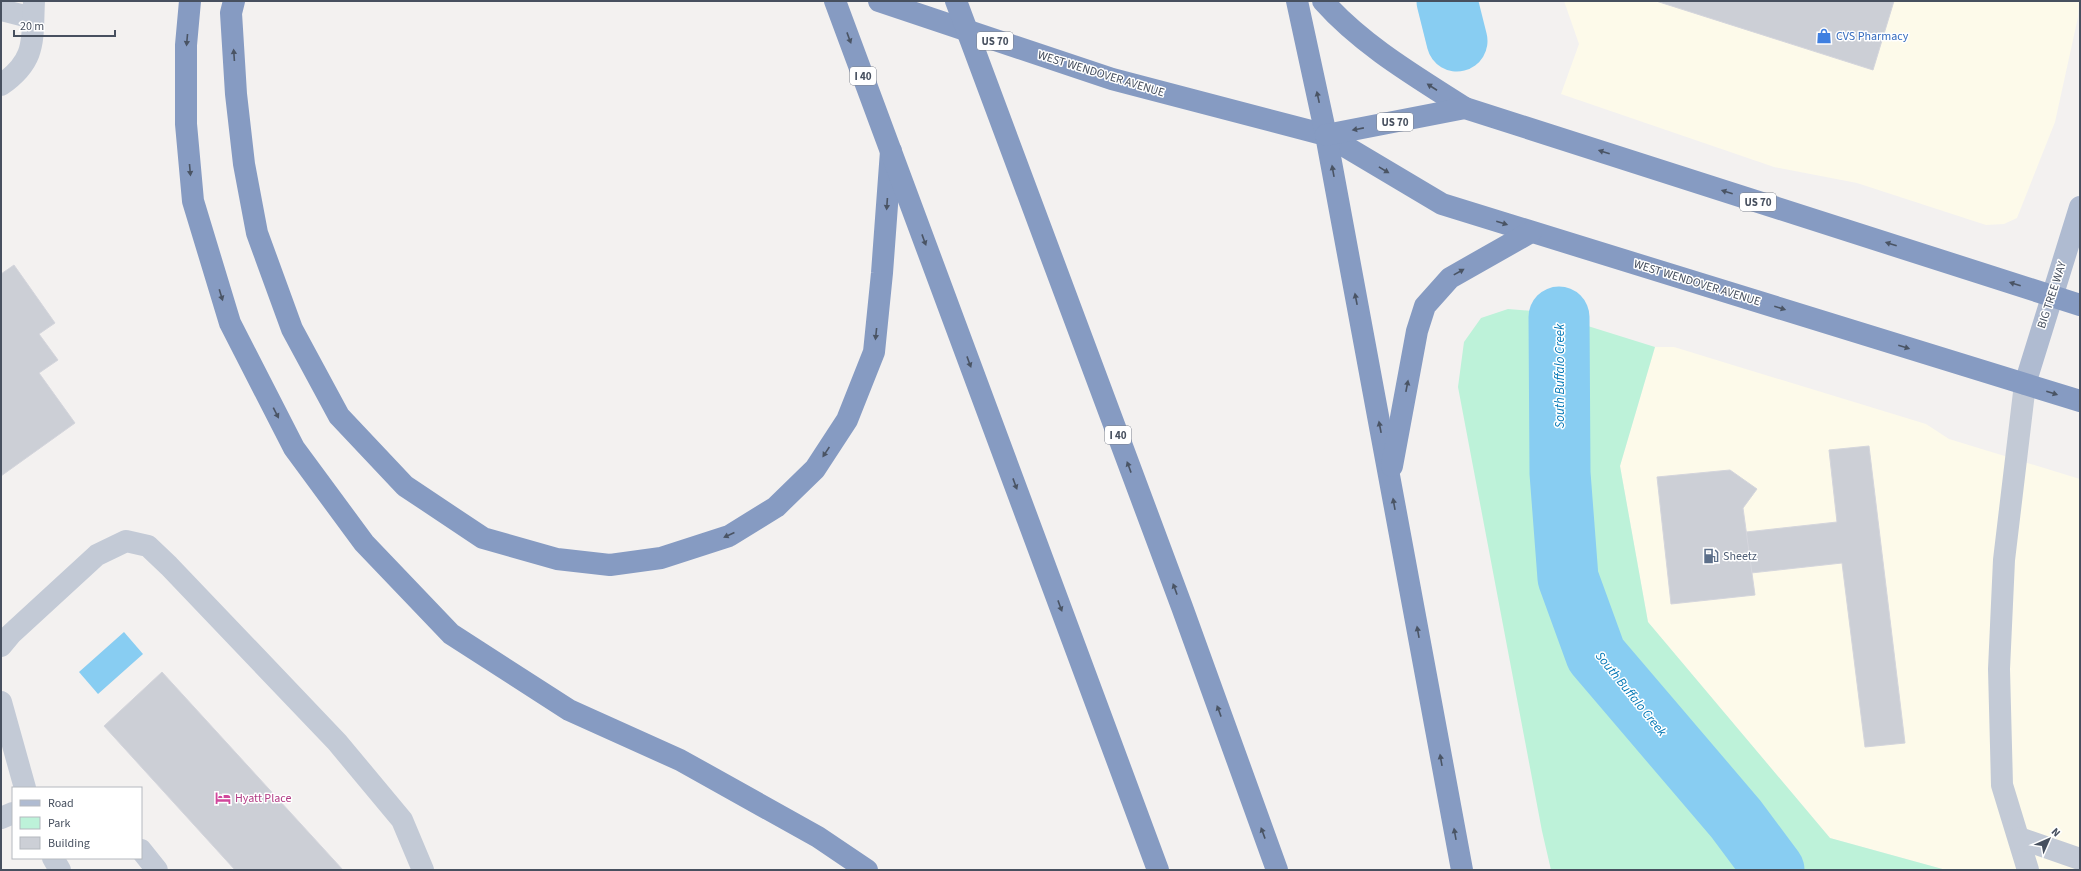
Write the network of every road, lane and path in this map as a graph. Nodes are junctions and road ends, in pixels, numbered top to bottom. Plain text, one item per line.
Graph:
1 (190, 1) edge
2 (234, 1) edge
3 (835, 1) edge
4 (879, 1) edge
5 (956, 1) edge
6 (1297, 1) edge
7 (1323, 1) edge
8 (1, 10) edge
9 (33, 10) edge
10 (1, 85) edge
11 (1465, 108) junction
12 (1326, 136) junction
13 (891, 151) junction
14 (2080, 207) edge
15 (1531, 232) junction
16 (2052, 296) junction
17 (2080, 305) edge
18 (2025, 384) junction
19 (2080, 402) edge
20 (1390, 479) junction
21 (1, 646) edge
22 (1, 702) edge
23 (24, 787) edge
24 (12, 814) edge
25 (1, 818) edge
26 (2019, 838) junction
27 (142, 851) edge
28 (54, 859) edge
29 (2080, 859) edge
30 (60, 870) edge
31 (157, 870) edge
32 (423, 870) edge
33 (867, 870) edge
34 (1158, 870) edge
35 (1277, 870) edge
36 (1462, 870) edge
37 (2028, 870) edge

1 -> 33 highway
13 -> 2 highway
3 -> 13 highway, I 40
4 - 12 highway, WEST WENDOVER AVENUE / US 70
35 -> 5 highway, I 40
12 -> 6 highway
11 -> 7 highway
8 - 9 lane
9 - 10 lane
11 -> 12 highway, WEST WENDOVER AVENUE / US 70
16 -> 11 highway, WEST WENDOVER AVENUE / US 70
12 -> 15 highway, WEST WENDOVER AVENUE / US 70
20 -> 12 highway
13 -> 34 highway, I 40
14 - 16 main road, BIG TREE WAY
15 -> 18 highway, WEST WENDOVER AVENUE / US 70
20 -> 15 highway
16 - 17 highway, WEST WENDOVER AVENUE / US 70
16 - 18 main road, BIG TREE WAY
18 -> 19 highway, WEST WENDOVER AVENUE / US 70
18 - 26 lane
36 -> 20 highway
21 - 32 lane
22 - 23 lane
24 - 25 lane
26 - 29 lane
26 - 37 lane
27 - 31 lane
28 - 30 lane

